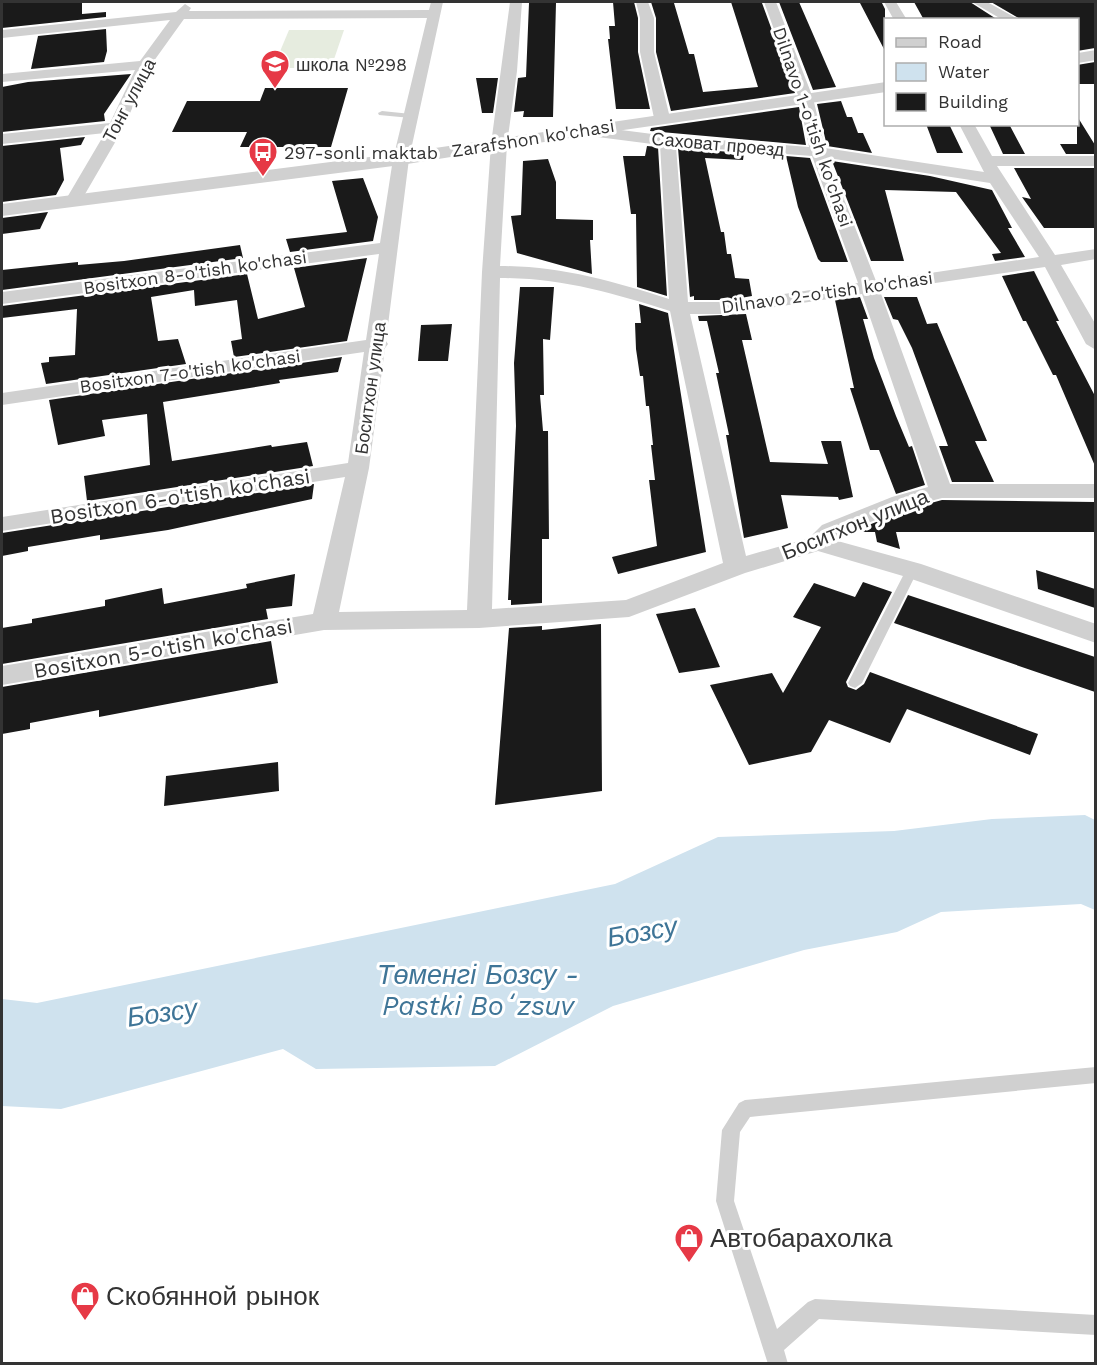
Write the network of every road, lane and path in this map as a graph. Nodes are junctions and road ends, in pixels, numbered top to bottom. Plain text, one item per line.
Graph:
1 (188, 2) edge
2 (311, 2) edge
3 (516, 2) edge
4 (642, 2) edge
5 (770, 2) edge
6 (890, 2) edge
7 (978, 2) edge
8 (436, 8) edge
9 (180, 15) junction
10 (305, 15) junction
11 (900, 18) edge
12 (1010, 18) edge
13 (2, 34) edge
14 (144, 65) junction
15 (2, 78) edge
16 (884, 87) edge
17 (806, 98) junction
18 (382, 113) dead end
19 (411, 116) junction
20 (662, 118) junction
21 (967, 126) edge
22 (116, 127) junction
23 (582, 130) junction
24 (2, 139) edge
25 (668, 141) junction
26 (499, 144) junction
27 (818, 153) junction
28 (401, 159) junction
29 (986, 161) junction
30 (1095, 161) edge
31 (996, 178) junction
32 (73, 201) junction
33 (2, 210) edge
34 (389, 247) junction
35 (1095, 254) edge
36 (1051, 262) junction
37 (490, 272) junction
38 (869, 287) junction
39 (2, 298) edge
40 (679, 308) junction
41 (378, 344) junction
42 (1095, 344) edge
43 (2, 399) edge
44 (358, 468) junction
45 (941, 491) junction
46 (1095, 491) edge
47 (2, 524) edge
48 (818, 543) junction
49 (736, 567) junction
50 (912, 570) junction
51 (479, 619) junction
52 (324, 621) junction
53 (1095, 634) edge
54 (2, 676) edge
55 (855, 683) dead end
56 (1095, 1075) edge
57 (1095, 1325) edge
58 (776, 1355) edge

1 - 9 street, Тонг улица
2 - 10 street
3 - 26 street
4 - 20 street
5 - 17 street, Dilnavo 1-o'tish ko'chasi
6 - 11 street
7 - 12 street
8 - 10 street
8 - 19 street, Боситхон улица
9 - 10 street
9 - 13 street
9 - 14 street, Тонг улица
14 - 15 street
14 - 22 street, Тонг улица
16 - 17 street, Zarafshon ko'chasi
17 - 20 street, Zarafshon ko'chasi
17 - 27 street, Dilnavo 1-o'tish ko'chasi
18 - 19 lane
19 - 28 street, Боситхон улица
20 - 23 street, Zarafshon ko'chasi
21 - 29 street
22 - 24 street
22 - 32 street, Тонг улица
23 - 25 street, Саховат проезд
23 - 26 street, Zarafshon ko'chasi
25 - 27 street, Саховат проезд
25 - 40 street
26 - 28 street, Zarafshon ko'chasi
26 - 37 street
27 - 31 street, Саховат проезд
27 - 38 street, Dilnavo 1-o'tish ko'chasi
28 - 32 street, Zarafshon ko'chasi
28 - 34 street, Боситхон улица
29 - 30 street
29 - 31 street
31 - 36 street
32 - 33 street, Zarafshon ko'chasi
34 - 39 street, Bositxon 8-o'tish ko'chasi
34 - 41 street, Боситхон улица
35 - 36 street, Dilnavo 2-o'tish ko'chasi
36 - 38 street, Dilnavo 2-o'tish ko'chasi
36 - 42 street
37 - 40 street, Dilnavo 2-o'tish ko'chasi
37 - 51 street
38 - 40 street, Dilnavo 2-o'tish ko'chasi
38 - 45 street, Dilnavo 1-o'tish ko'chasi
40 - 49 street
41 - 43 street, Bositxon 7-o'tish ko'chasi
41 - 44 street, Боситхон улица
44 - 47 street, Bositxon 6-o'tish ko'chasi
44 - 52 street, Боситхон улица
45 - 46 street, Боситхон улица
45 - 48 street, Боситхон улица
48 - 49 street, Боситхон улица
48 - 50 street
49 - 51 street, Боситхон улица
50 - 53 street
50 - 55 lane
51 - 52 street, Боситхон улица
52 - 54 street, Bositxon 5-o'tish ko'chasi
56 - 58 lane
57 - 58 lane

